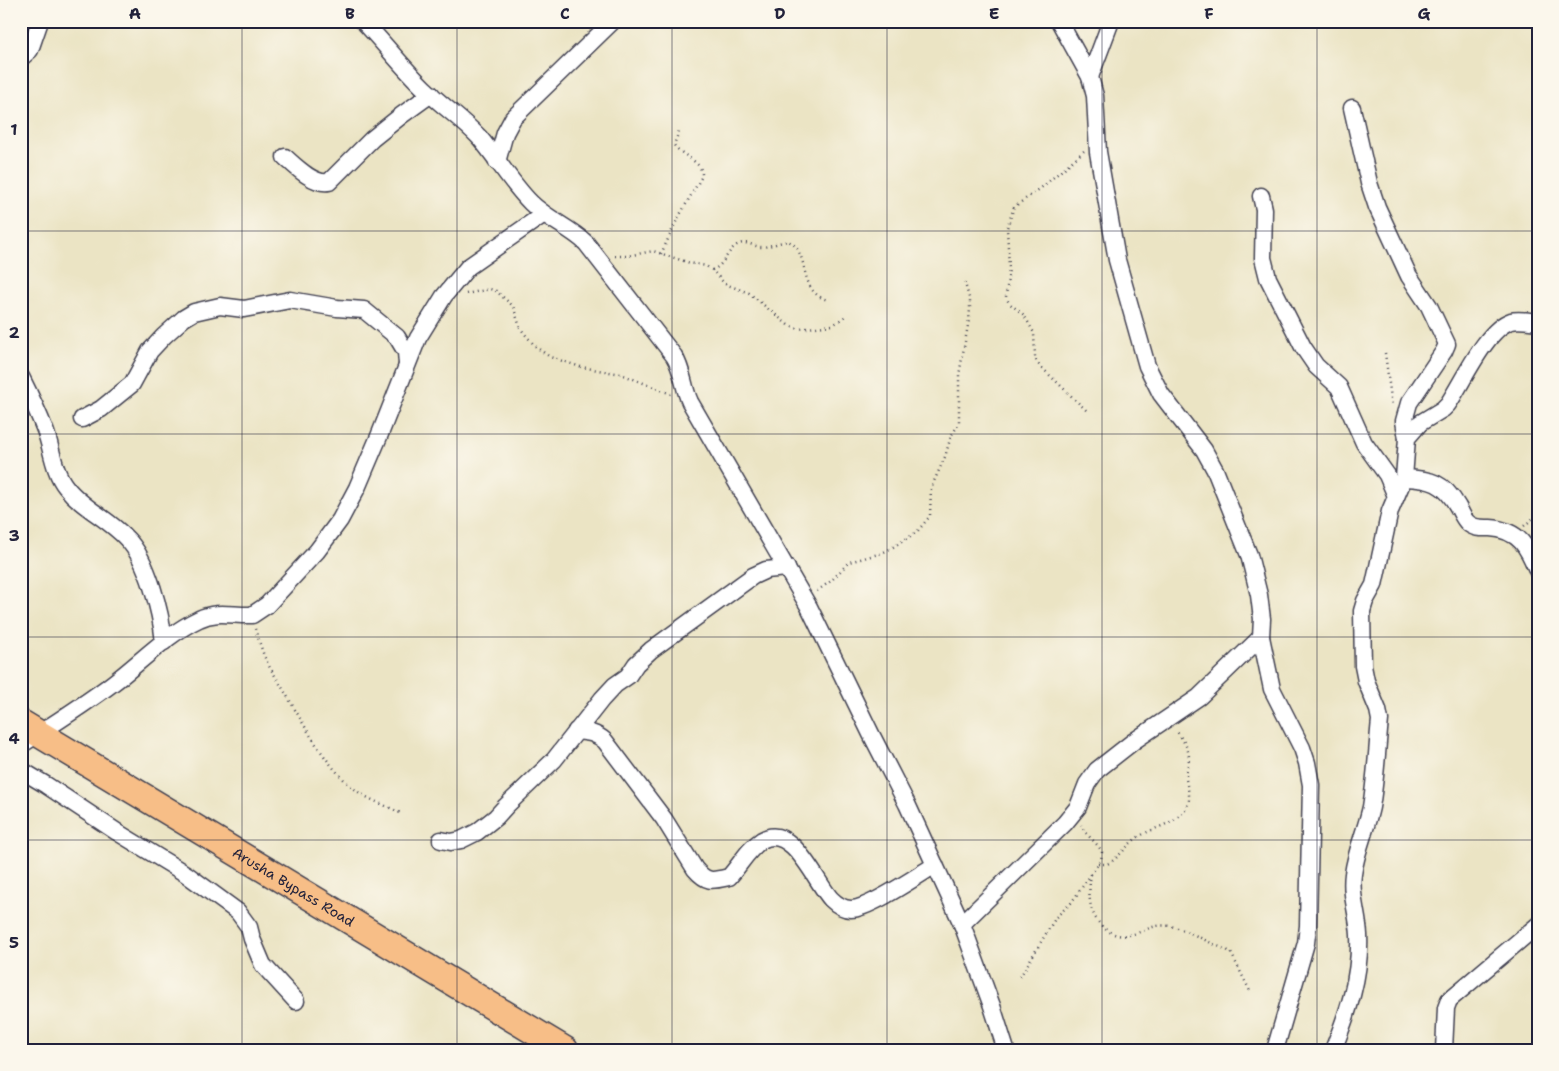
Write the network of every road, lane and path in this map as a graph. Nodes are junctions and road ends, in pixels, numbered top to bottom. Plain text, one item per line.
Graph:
1 (40, 21) edge
2 (363, 21) edge
3 (613, 21) edge
4 (1059, 21) edge
5 (1111, 21) edge
6 (21, 58) edge
7 (1090, 77) junction
8 (431, 94) junction
9 (1352, 108) dead end
10 (680, 128) dead end
11 (1097, 141) junction
12 (284, 157) dead end
13 (496, 162) junction
14 (1261, 196) dead end
15 (544, 214) junction
16 (596, 254) junction
17 (661, 254) junction
18 (712, 270) junction
19 (964, 280) dead end
20 (444, 296) junction
21 (828, 300) dead end
22 (846, 316) dead end
23 (1538, 322) edge
24 (1385, 353) dead end
25 (407, 364) junction
26 (21, 377) edge
27 (690, 402) junction
28 (1088, 412) dead end
29 (82, 419) dead end
30 (1406, 433) junction
31 (1404, 478) junction
32 (1396, 496) junction
33 (787, 568) junction
34 (1538, 572) edge
35 (809, 607) junction
36 (252, 615) junction
37 (1261, 638) junction
38 (164, 642) junction
39 (1167, 719) junction
40 (576, 731) junction
41 (27, 734) edge
42 (21, 770) edge
43 (1078, 807) junction
44 (402, 814) dead end
45 (441, 840) dead end
46 (1098, 864) junction
47 (935, 865) junction
48 (1091, 874) junction
49 (962, 924) junction
50 (1538, 925) edge
51 (1020, 977) dead end
52 (1251, 993) dead end
53 (296, 1001) dead end
54 (565, 1050) edge
55 (1006, 1050) edge
56 (1275, 1050) edge
57 (1333, 1050) edge
58 (1444, 1050) edge

1 - 6 street
2 - 8 street
3 - 13 street
4 - 7 street
5 - 7 street
7 - 11 street
8 - 12 street
8 - 13 street
9 - 30 street
10 - 17 path
11 - 28 path
11 - 37 street
13 - 15 street
14 - 32 street
15 - 16 street
15 - 20 street
16 - 17 path
16 - 27 street
17 - 18 path
18 - 21 path
18 - 22 path
19 - 35 path
20 - 25 street
20 - 27 path
23 - 30 street
24 - 30 path
25 - 29 street
25 - 36 street
26 - 38 street
27 - 33 street
30 - 31 street
31 - 32 street
31 - 34 street
32 - 57 street
33 - 35 street
33 - 40 street
35 - 47 street
36 - 38 street
36 - 44 path
37 - 39 street
37 - 56 street
38 - 41 street
39 - 43 street
39 - 46 path
40 - 45 street
40 - 47 street
41 - 54 main road, Arusha Bypass Road
42 - 53 street
43 - 46 path
43 - 49 street
46 - 48 path
47 - 49 street
48 - 51 path
48 - 52 path
49 - 55 street
50 - 58 street

